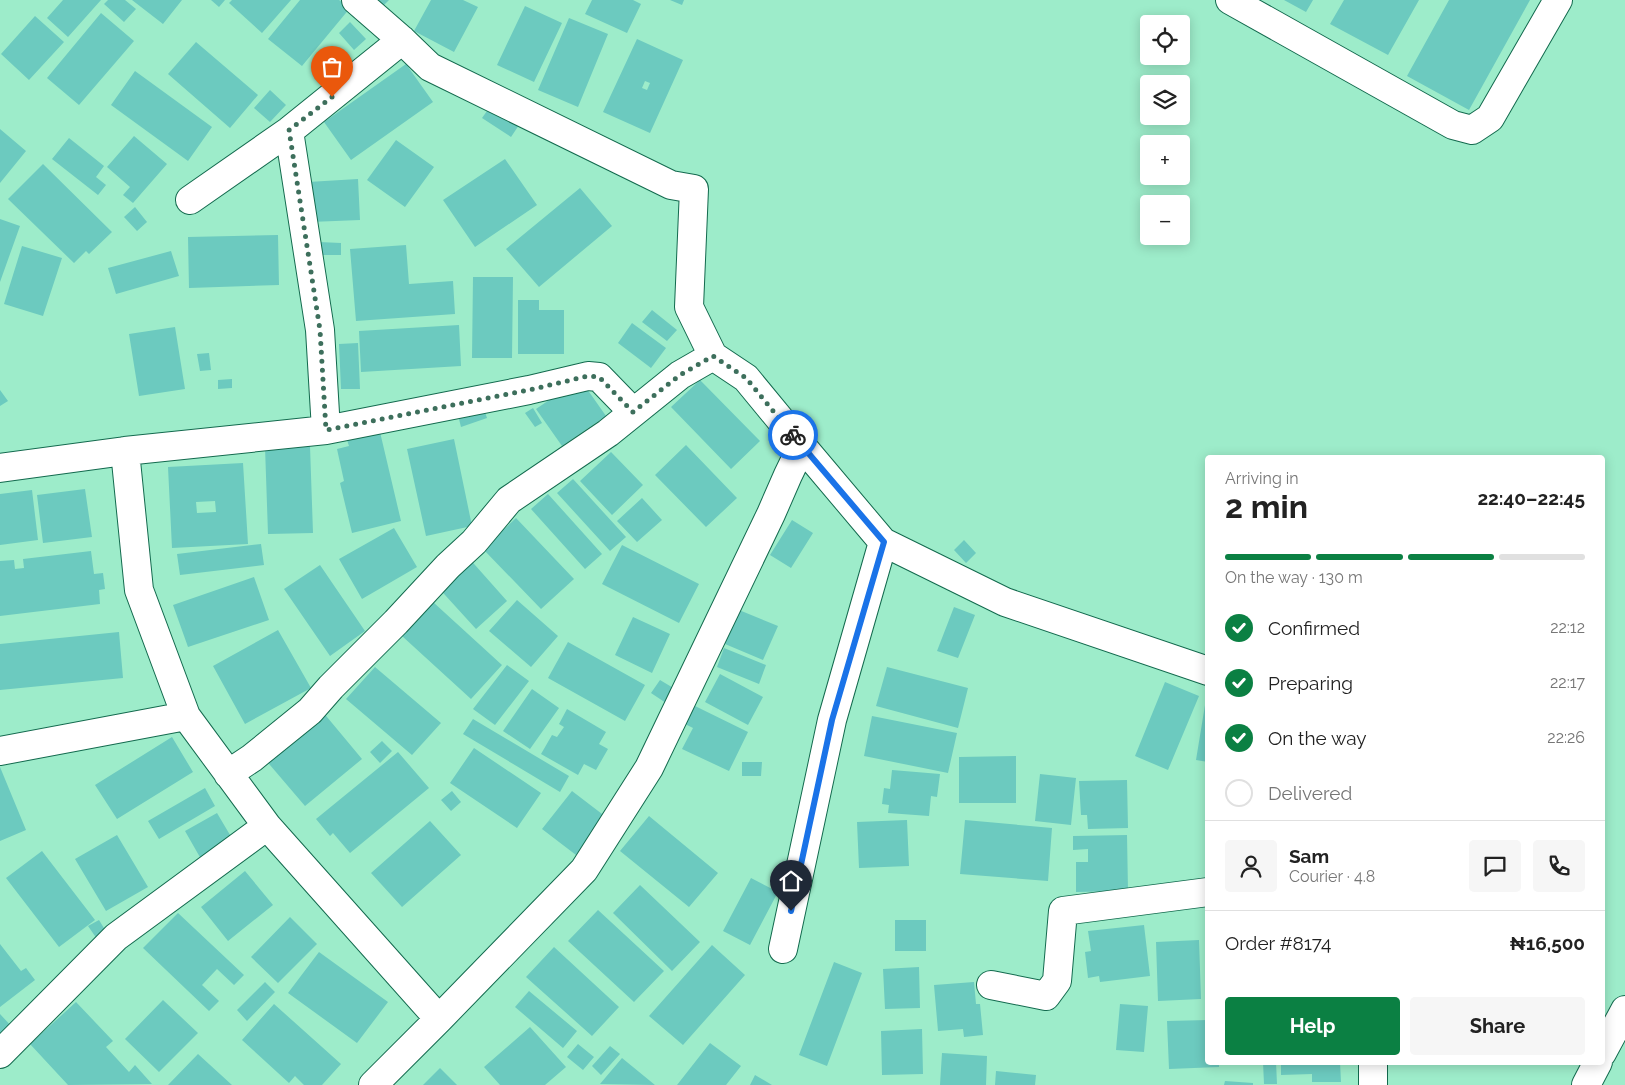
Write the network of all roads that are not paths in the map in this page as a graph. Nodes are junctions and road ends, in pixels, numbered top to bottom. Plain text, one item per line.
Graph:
1 (356, 0) edge
2 (1230, 0) edge
3 (1558, 0) edge
4 (402, 40) junction
5 (289, 130) junction
6 (190, 200) dead end
7 (713, 356) junction
8 (633, 412) junction
9 (326, 430) junction
10 (802, 446) junction
11 (124, 451) junction
12 (0, 468) edge
13 (884, 542) junction
14 (1205, 670) edge
15 (186, 716) junction
16 (0, 751) edge
17 (228, 774) junction
18 (267, 826) junction
19 (1205, 892) edge
20 (783, 949) dead end
21 (991, 985) dead end
22 (1625, 1010) edge
23 (439, 1019) junction
24 (1605, 1047) edge
25 (0, 1054) edge
26 (1373, 1065) edge
27 (1596, 1065) edge
28 (372, 1085) edge
29 (1373, 1085) edge
30 (1586, 1085) edge

1 - 4 street
2 - 3 street
4 - 5 street
4 - 7 street
5 - 6 street
5 - 9 street
7 - 8 street
7 - 10 street
8 - 9 street
8 - 17 street
9 - 11 street
10 - 13 street
10 - 23 street
11 - 12 street
11 - 15 street
13 - 14 street
13 - 20 street
15 - 16 street
15 - 17 street
17 - 18 street
18 - 23 street
18 - 25 street
19 - 21 street
22 - 24 street
23 - 28 street
26 - 29 street
27 - 30 street

